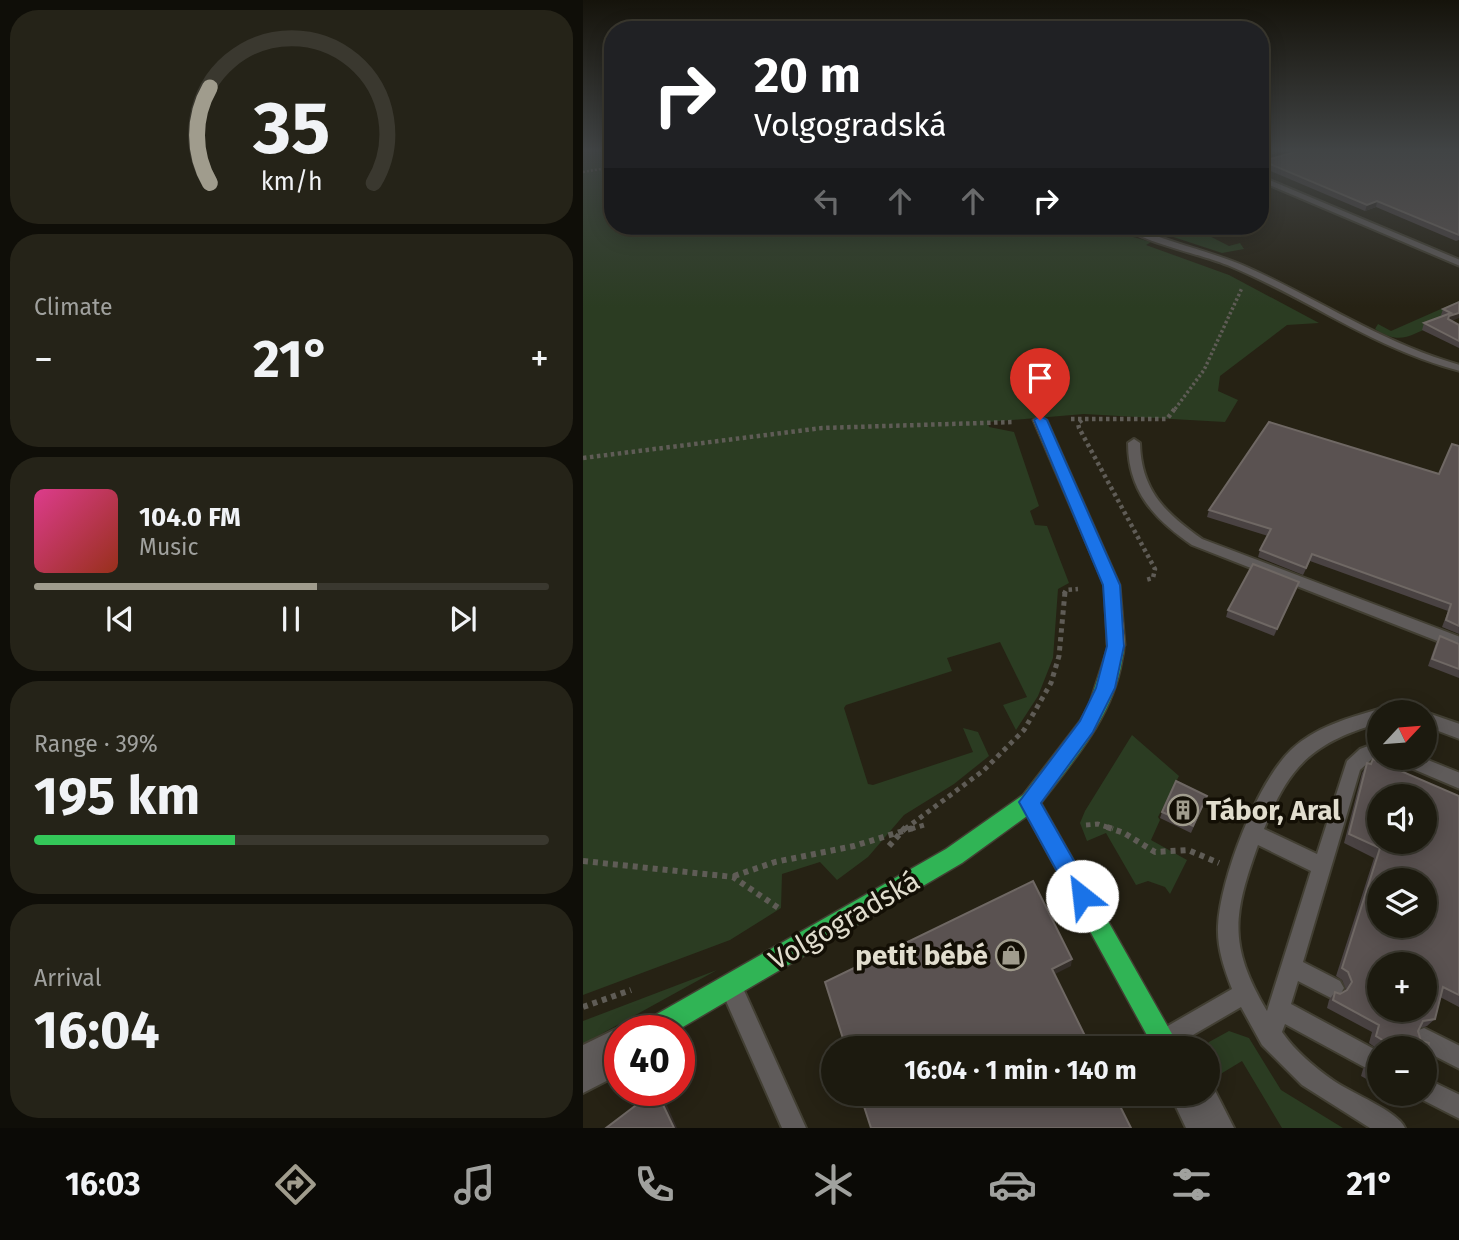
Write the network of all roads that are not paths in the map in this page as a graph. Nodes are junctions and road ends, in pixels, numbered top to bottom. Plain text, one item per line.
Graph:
1 (1315, 202) edge
2 (1147, 235) edge
3 (1459, 264) edge
4 (1459, 359) edge
5 (1453, 367) edge
6 (1040, 420) road end
7 (1134, 443) dead end
8 (1459, 644) edge
9 (1367, 720) edge
10 (1437, 724) edge
11 (1459, 732) edge
12 (1367, 754) edge
13 (1433, 770) edge
14 (1459, 781) edge
15 (1030, 802) junction
16 (1253, 833) junction
17 (1322, 866) junction
18 (1292, 967) junction
19 (731, 986) junction
20 (1333, 988) dead end
21 (1245, 993) junction
22 (1279, 1009) junction
23 (680, 1015) edge
24 (1161, 1036) edge
25 (1180, 1036) edge
26 (1270, 1037) junction
27 (1437, 1046) edge
28 (1366, 1057) dead end
29 (604, 1058) edge
30 (1459, 1058) edge
31 (583, 1070) edge
32 (1437, 1096) edge
33 (1199, 1106) edge
34 (1459, 1108) edge
35 (794, 1128) edge
36 (1211, 1128) edge
37 (1393, 1128) edge

1 - 3 lane
2 - 5 lane
4 - 5 lane
6 - 15 street, Volgogradská
7 - 8 lane
9 - 16 lane
10 - 11 lane
12 - 17 lane
13 - 14 lane
15 - 19 street, Volgogradská
15 - 24 street
16 - 17 lane
16 - 21 lane
17 - 18 lane
18 - 20 lane
18 - 22 lane
19 - 23 street, Volgogradská
19 - 35 lane
21 - 25 lane
21 - 26 lane
22 - 26 lane
22 - 28 lane
26 - 37 lane
27 - 30 lane
29 - 31 street
32 - 34 lane
33 - 36 street

